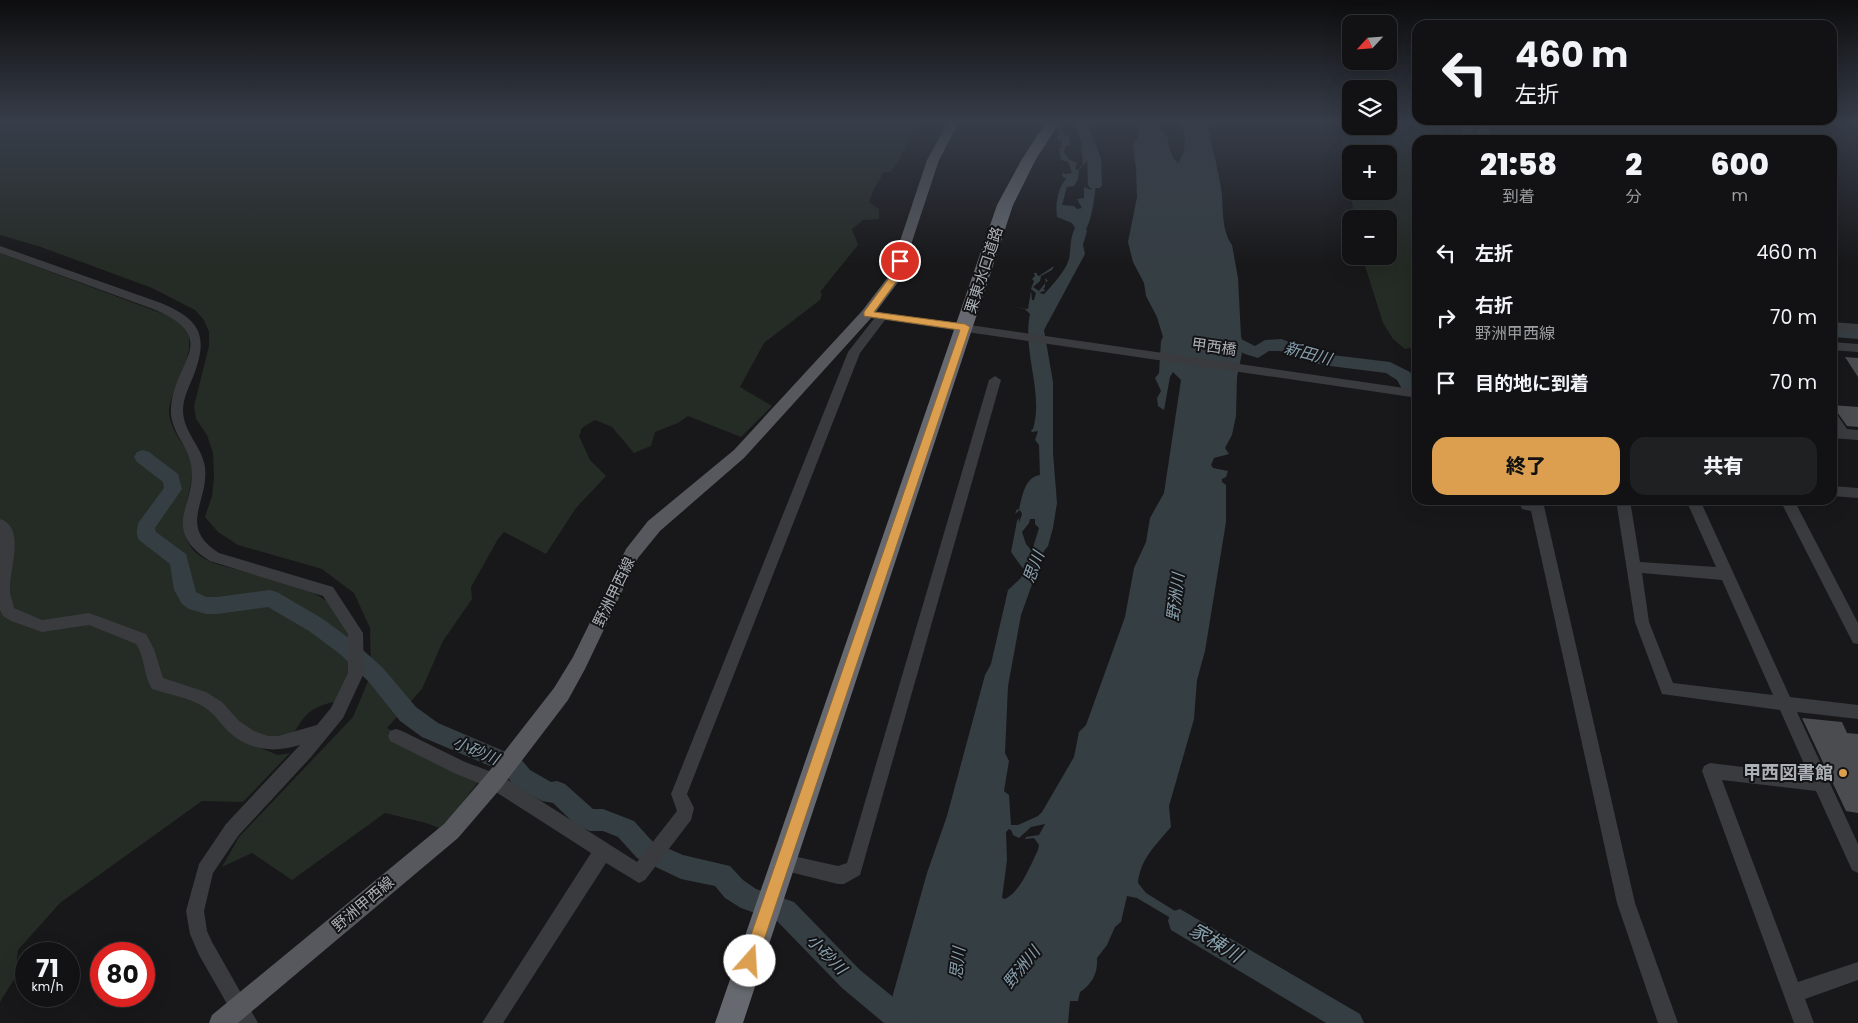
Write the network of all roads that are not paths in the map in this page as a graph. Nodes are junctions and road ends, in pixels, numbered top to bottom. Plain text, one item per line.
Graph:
1 (930, 170) edge
2 (1023, 170) edge
3 (0, 249) edge
4 (874, 315) junction
5 (1837, 326) edge
6 (965, 327) junction
7 (1858, 328) edge
8 (853, 340) junction
9 (1837, 346) edge
10 (1858, 348) edge
11 (995, 380) dead end
12 (1412, 393) edge
13 (1838, 433) edge
14 (1858, 435) edge
15 (1837, 491) edge
16 (1858, 493) edge
17 (1527, 505) edge
18 (1624, 505) edge
19 (1695, 505) edge
20 (1790, 505) edge
21 (0, 524) edge
22 (1633, 567) junction
23 (1726, 574) junction
24 (1858, 638) edge
25 (1785, 703) junction
26 (1858, 712) edge
27 (322, 731) junction
28 (396, 736) dead end
29 (504, 768) junction
30 (1822, 784) junction
31 (603, 852) junction
32 (784, 863) junction
33 (1858, 864) edge
34 (1858, 971) edge
35 (1792, 994) junction
36 (244, 1015) edge
37 (220, 1023) edge
38 (492, 1023) edge
39 (729, 1023) edge
40 (1668, 1023) edge
41 (1804, 1023) edge

1 - 4 main road, 野洲甲西線
2 - 6 highway, 栗東水口道路
3 - 27 street
4 - 6 street, 甲西橋
4 - 8 main road, 野洲甲西線
5 - 7 street
6 - 12 street, 甲西橋
6 - 32 highway, 栗東水口道路
8 - 29 main road, 野洲甲西線
8 - 31 street
9 - 10 street
11 - 32 street
13 - 14 street
15 - 16 street
17 - 40 street
18 - 22 street
19 - 23 street
20 - 24 street
21 - 27 street
22 - 23 street
22 - 25 street
23 - 25 street
25 - 26 street
25 - 30 street
27 - 36 street
28 - 29 street
29 - 31 street
29 - 36 main road, 野洲甲西線
30 - 33 street
30 - 35 street
31 - 38 street
32 - 39 highway, 栗東水口道路
34 - 35 street
35 - 41 street
36 - 37 main road, 野洲甲西線

